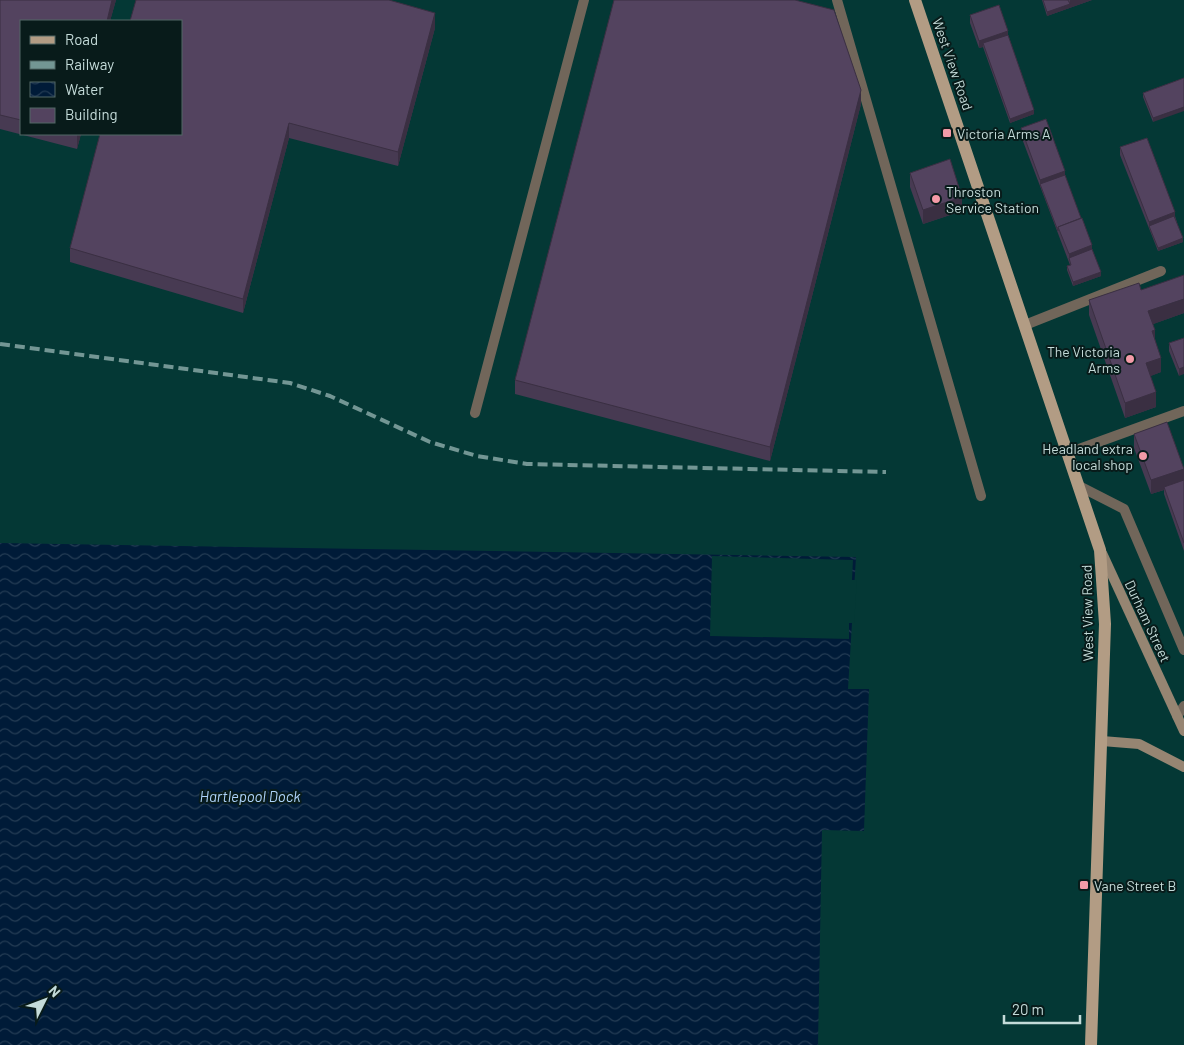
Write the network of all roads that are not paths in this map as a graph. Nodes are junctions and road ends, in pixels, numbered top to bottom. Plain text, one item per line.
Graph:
1 (584, 0) edge
2 (837, 0) edge
3 (915, 0) edge
4 (1161, 271) dead end
5 (1024, 325) junction
6 (1184, 411) edge
7 (475, 413) dead end
8 (1068, 452) junction
9 (1079, 486) junction
10 (981, 496) dead end
11 (1100, 550) junction
12 (1184, 650) edge
13 (1184, 706) edge
14 (1177, 716) junction
15 (1184, 730) edge
16 (1102, 741) junction
17 (1184, 768) edge
18 (1091, 1045) edge

1 - 7 lane
2 - 10 lane
3 - 5 main road, West View Road
4 - 5 lane
5 - 8 main road, West View Road
6 - 8 lane
8 - 9 main road, West View Road
9 - 11 main road, West View Road
9 - 12 lane
11 - 14 street, Durham Street
11 - 16 main road, West View Road
13 - 14 lane
14 - 15 street, Durham Street
16 - 17 street
16 - 18 main road, West View Road

